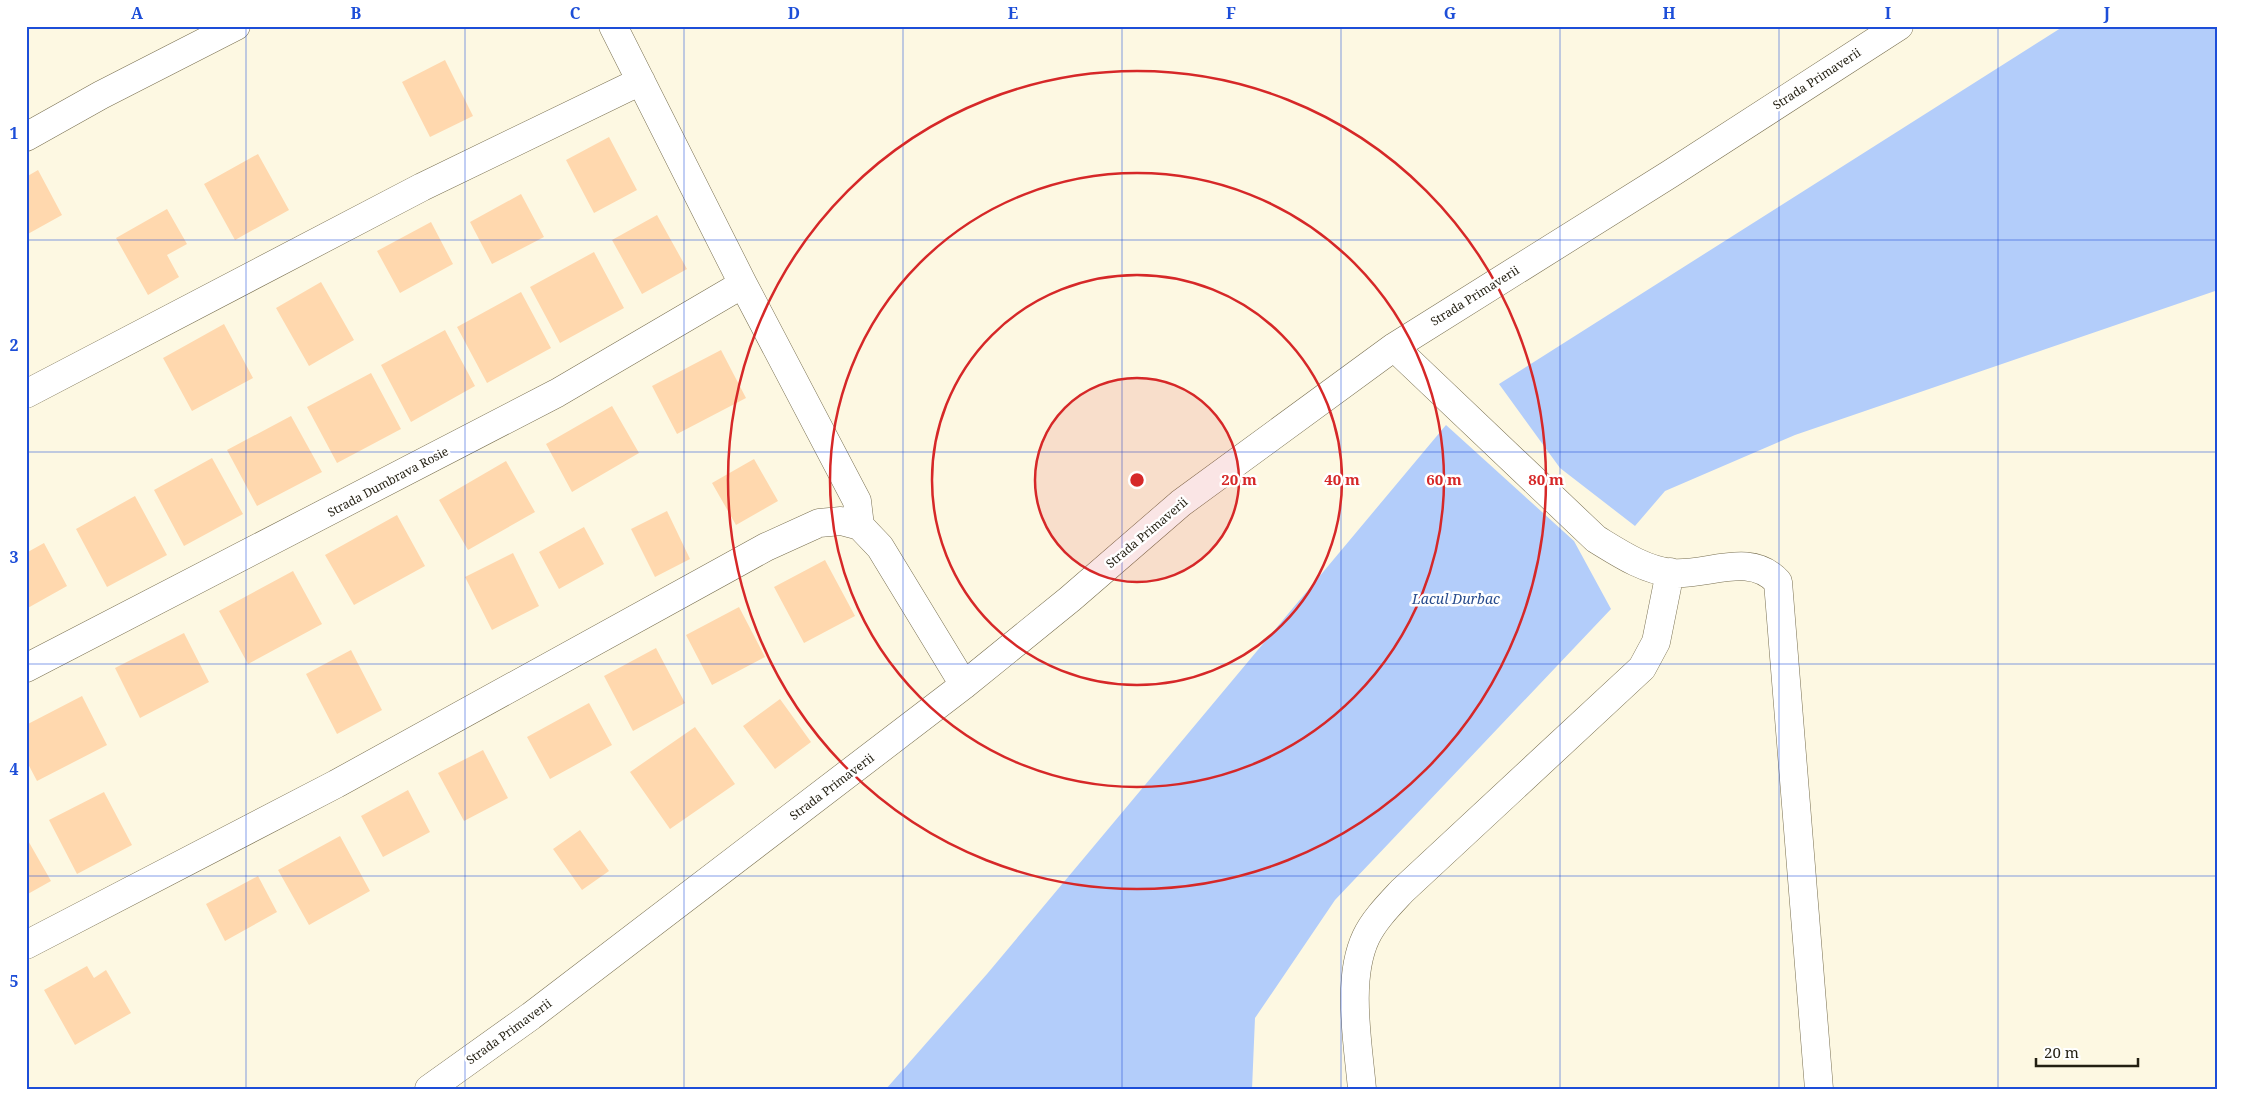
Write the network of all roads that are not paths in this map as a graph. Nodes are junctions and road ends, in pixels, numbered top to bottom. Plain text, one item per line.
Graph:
1 (236, 26) edge
2 (613, 26) edge
3 (1899, 26) edge
4 (641, 81) junction
5 (26, 137) edge
6 (743, 284) junction
7 (1394, 346) junction
8 (26, 394) edge
9 (860, 526) junction
10 (1670, 572) junction
11 (26, 668) edge
12 (964, 685) junction
13 (26, 945) edge
14 (430, 1089) edge
15 (1362, 1089) edge
16 (1819, 1089) edge

1 - 5 street
2 - 4 street
3 - 7 street, Strada Primaverii
4 - 6 street
4 - 8 street
6 - 9 street
6 - 11 street, Strada Dumbrava Rosie
7 - 10 street
7 - 12 street, Strada Primaverii
9 - 12 street
9 - 13 street
10 - 15 street
10 - 16 street
12 - 14 street, Strada Primaverii

